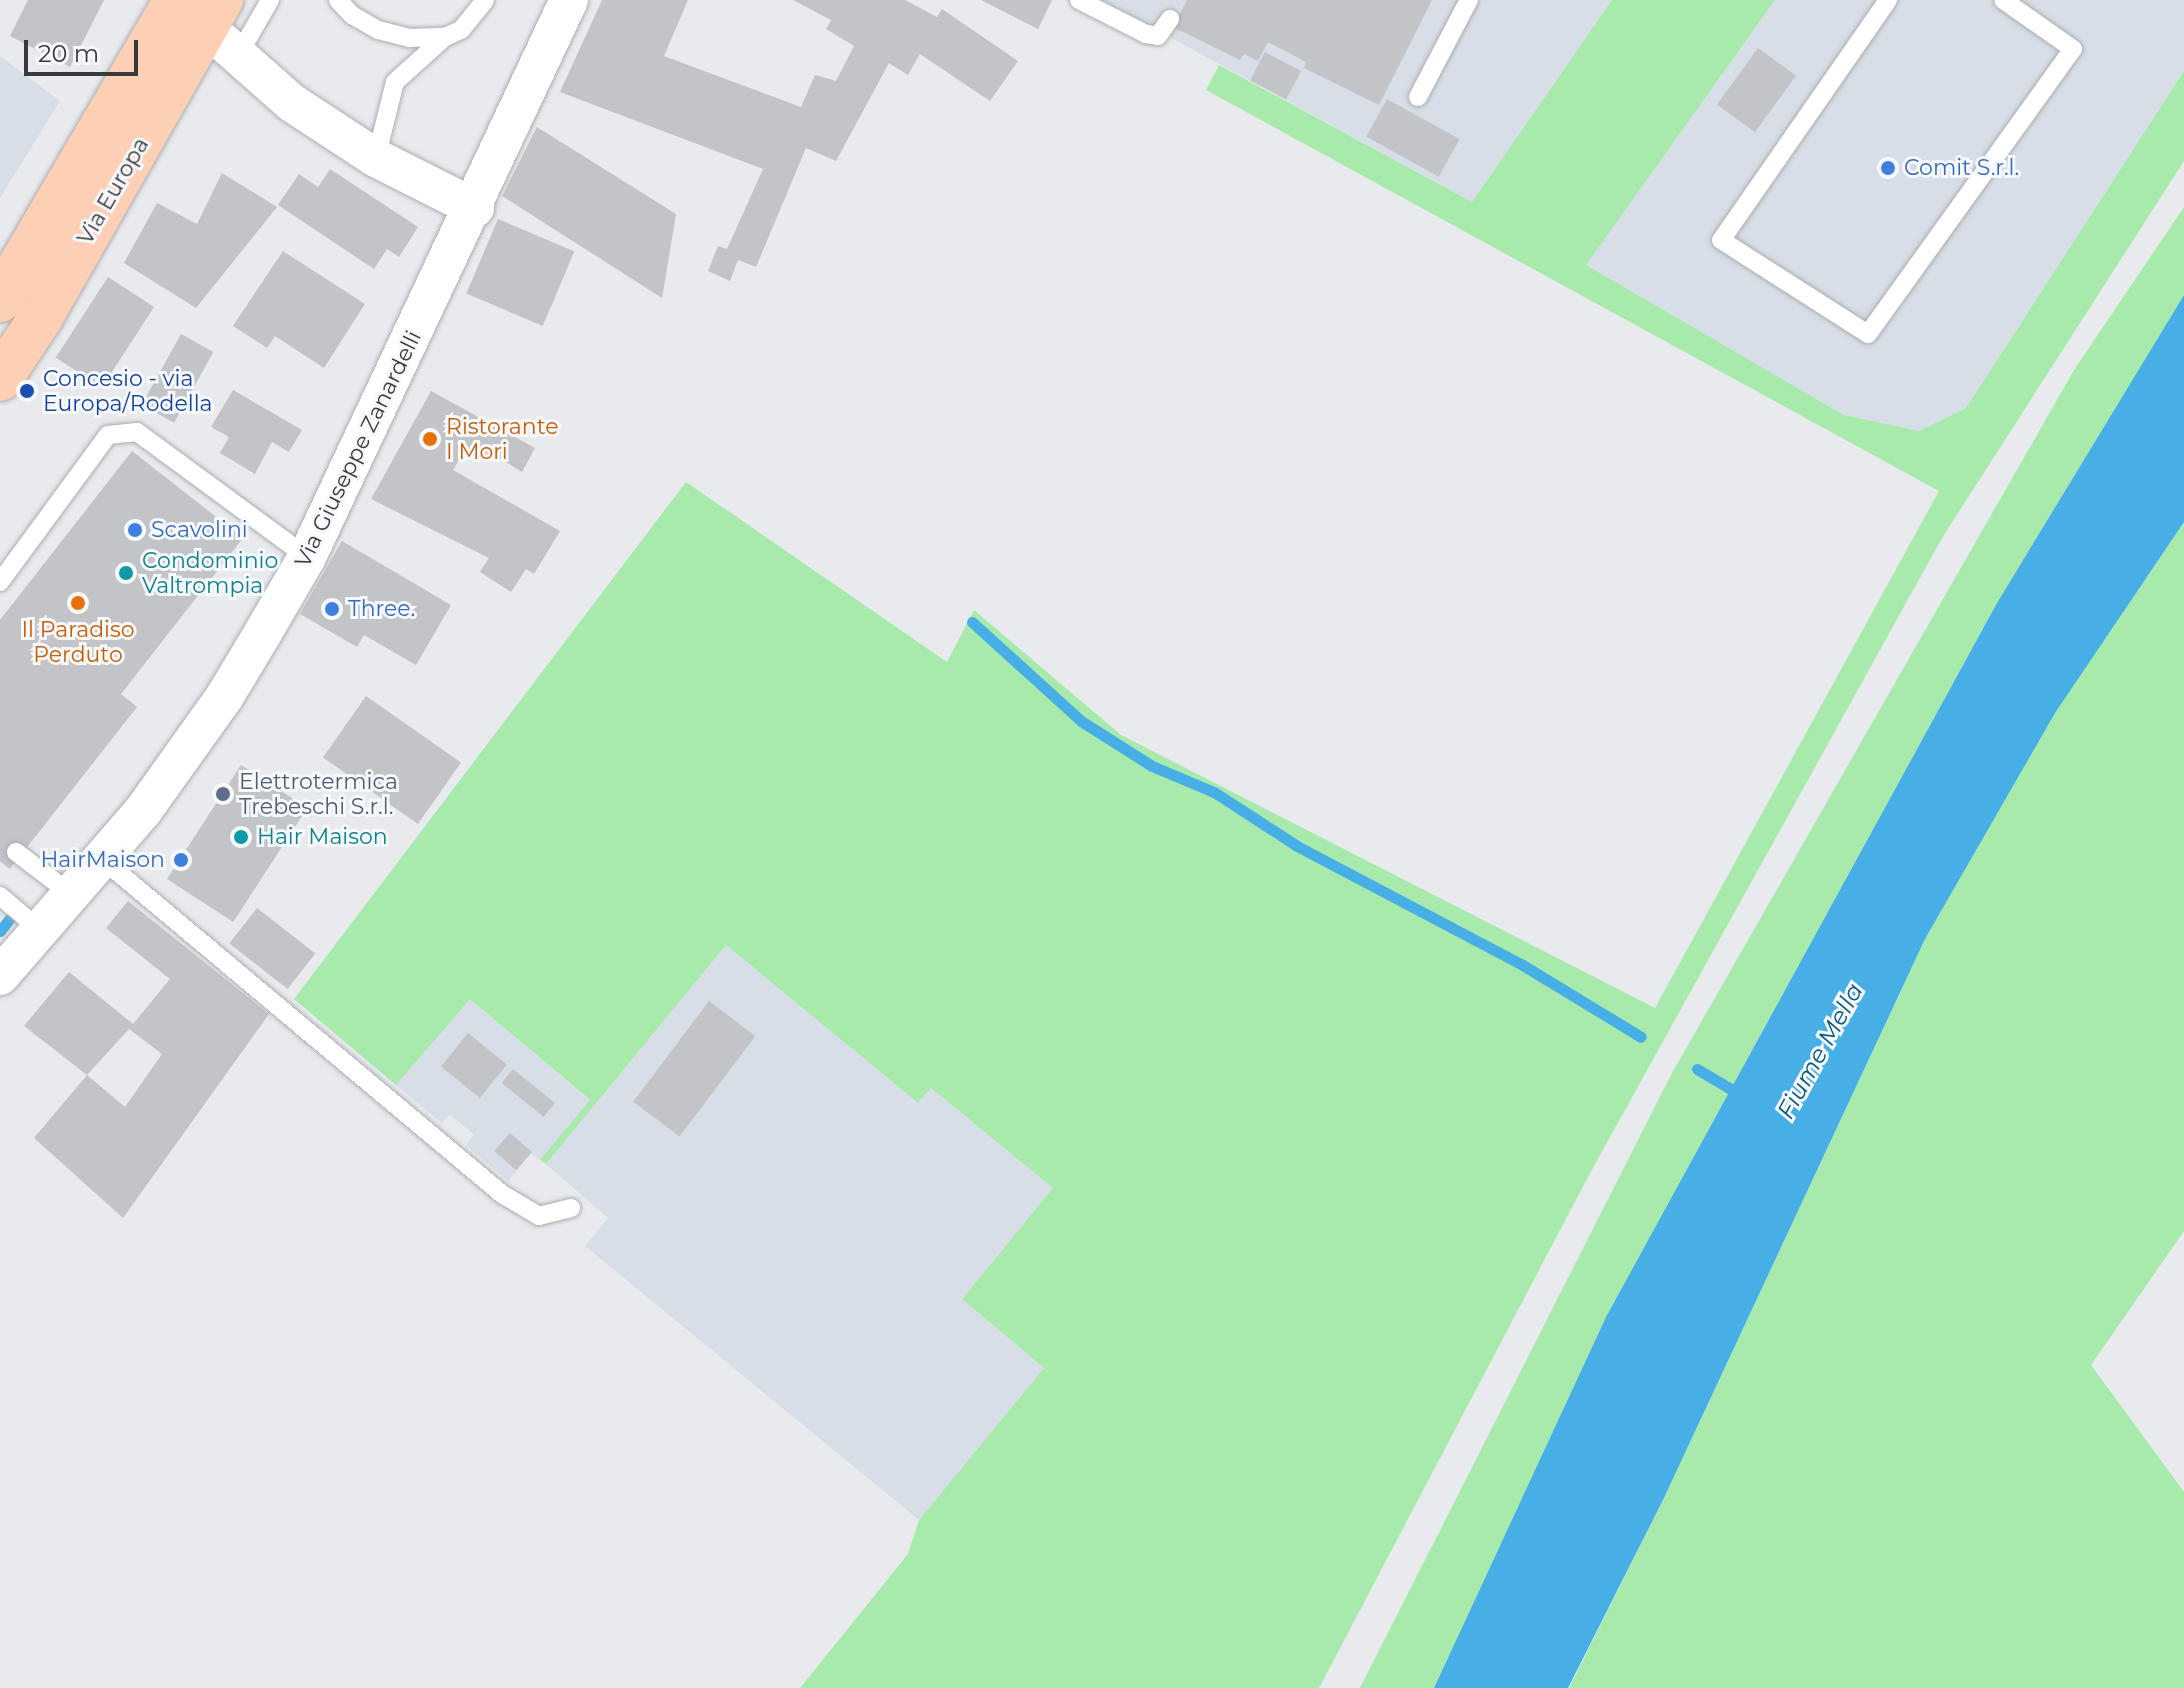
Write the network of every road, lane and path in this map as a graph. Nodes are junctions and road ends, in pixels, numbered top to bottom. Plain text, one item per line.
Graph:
1 (270, 0) edge
2 (338, 0) edge
3 (485, 0) edge
4 (569, 0) edge
5 (1079, 0) edge
6 (1469, 0) edge
7 (1888, 0) edge
8 (2003, 0) edge
9 (201, 9) edge
10 (1170, 19) dead end
11 (445, 37) junction
12 (236, 59) junction
13 (1418, 97) dead end
14 (376, 158) junction
15 (475, 208) junction
16 (0, 300) edge
17 (0, 379) edge
18 (307, 557) junction
19 (0, 582) edge
20 (16, 852) dead end
21 (102, 859) junction
22 (72, 895) junction
23 (0, 896) edge
24 (40, 930) junction
25 (0, 976) edge
26 (571, 1208) dead end

1 - 12 lane
2 - 11 lane
3 - 11 lane
4 - 15 street, Via Giuseppe Zanardelli
5 - 10 lane
6 - 13 lane
7 - 8 lane
9 - 12 street
9 - 16 main road, Via Europa
9 - 17 main road, Via Europa
11 - 14 lane
12 - 14 street
14 - 15 street
15 - 18 street, Via Giuseppe Zanardelli
18 - 19 lane
18 - 21 street, Via Giuseppe Zanardelli
20 - 22 lane
21 - 22 street, Via Giuseppe Zanardelli
21 - 26 lane
22 - 24 street, Via Giuseppe Zanardelli
23 - 24 lane
24 - 25 street, Via Giuseppe Zanardelli

